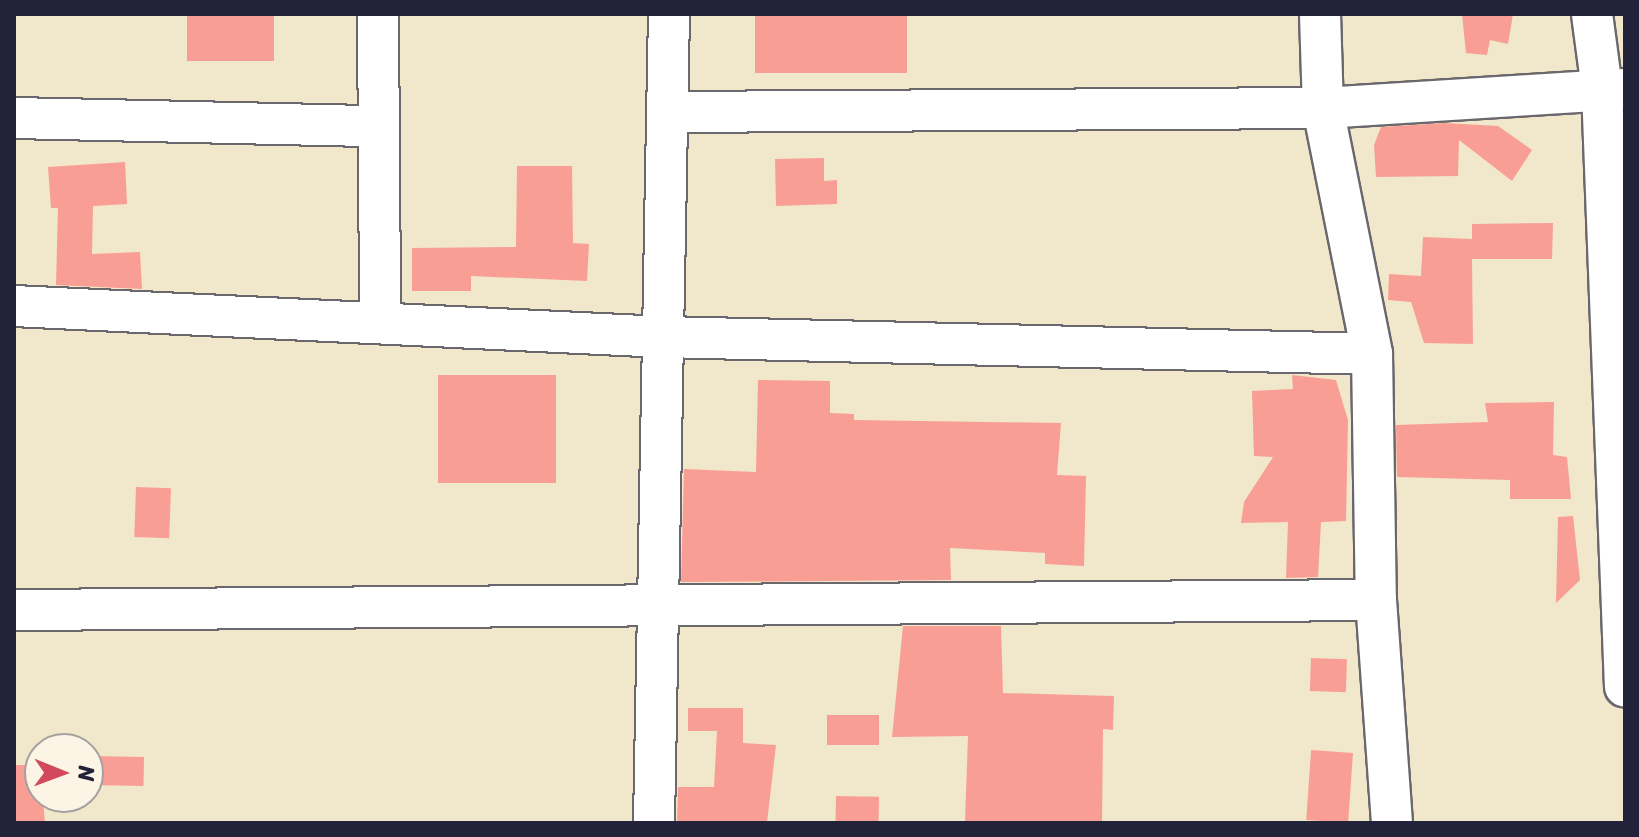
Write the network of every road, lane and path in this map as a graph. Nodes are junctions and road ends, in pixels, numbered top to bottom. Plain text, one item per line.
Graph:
1 (378, 14) edge
2 (669, 14) edge
3 (1320, 14) edge
4 (1592, 14) edge
5 (1613, 89) edge
6 (1323, 108) junction
7 (667, 112) junction
8 (14, 118) edge
9 (379, 126) junction
10 (14, 306) edge
11 (380, 323) junction
12 (663, 337) junction
13 (1372, 354) junction
14 (1376, 600) junction
15 (658, 604) junction
16 (14, 610) edge
17 (1625, 687) edge
18 (654, 823) edge
19 (1392, 823) edge

1 - 9 street
2 - 7 street
3 - 6 street
4 - 5 street
5 - 6 street
5 - 17 street
6 - 7 street
6 - 13 street
7 - 12 street
8 - 9 street
9 - 11 street
10 - 11 street
11 - 12 street
12 - 13 street
12 - 15 street
13 - 14 street
14 - 15 street
14 - 19 street
15 - 16 street
15 - 18 street

